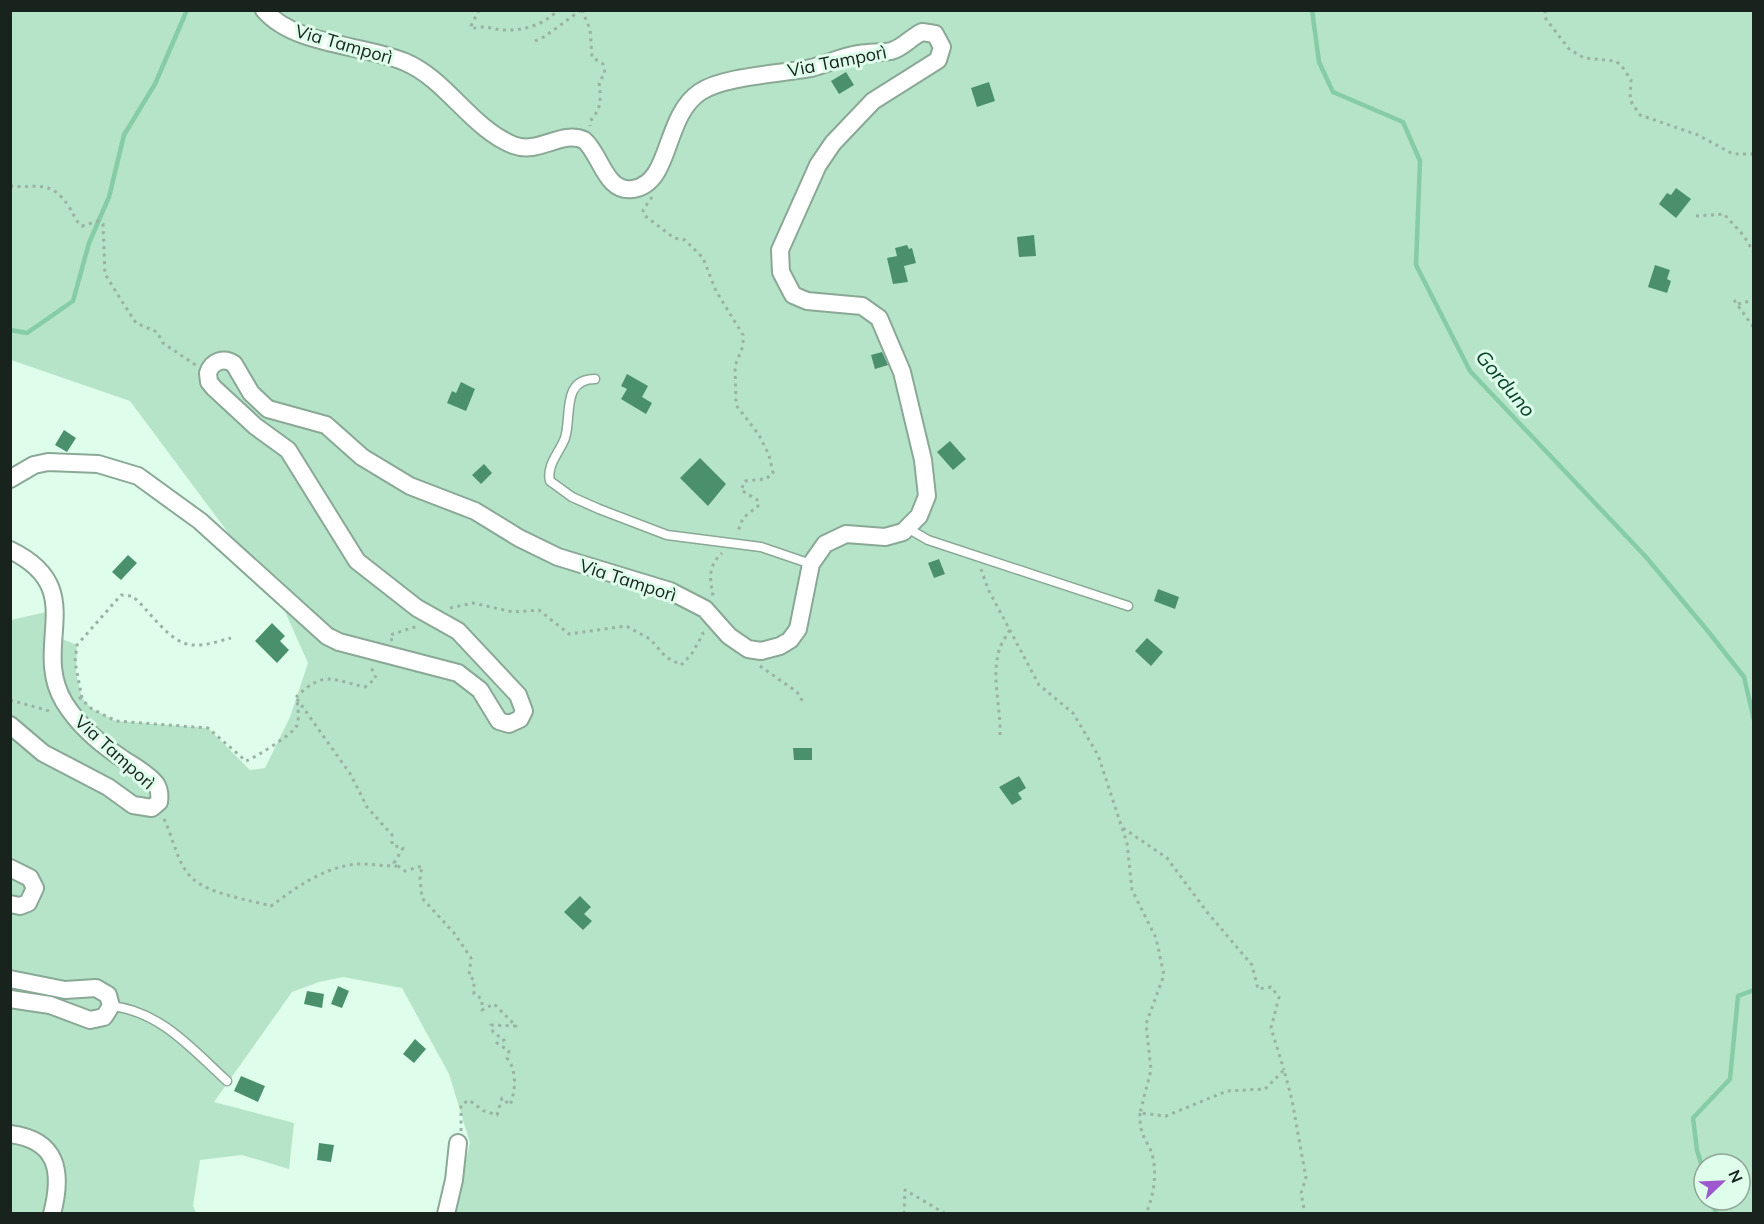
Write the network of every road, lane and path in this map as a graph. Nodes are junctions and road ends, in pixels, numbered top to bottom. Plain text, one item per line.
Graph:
1 (264, 10) edge
2 (480, 10) edge
3 (558, 10) edge
4 (581, 10) edge
5 (1545, 10) edge
6 (535, 40) dead end
7 (594, 133) dead end
8 (1754, 154) edge
9 (651, 181) junction
10 (10, 186) edge
11 (1696, 216) dead end
12 (1754, 253) edge
13 (1754, 300) edge
14 (1754, 328) edge
15 (208, 373) junction
16 (596, 379) dead end
17 (10, 479) edge
18 (909, 529) junction
19 (733, 543) junction
20 (10, 550) edge
21 (976, 556) junction
22 (811, 564) junction
23 (699, 605) junction
24 (1128, 606) dead end
25 (439, 620) junction
26 (1010, 629) junction
27 (231, 639) dead end
28 (348, 644) junction
29 (751, 650) junction
30 (401, 657) junction
31 (297, 699) junction
32 (10, 700) edge
33 (803, 702) dead end
34 (72, 713) junction
35 (10, 725) edge
36 (1000, 735) dead end
37 (156, 806) junction
38 (1122, 827) junction
39 (398, 866) junction
40 (10, 868) edge
41 (10, 904) edge
42 (10, 979) edge
43 (10, 999) edge
44 (111, 1006) junction
45 (1284, 1070) junction
46 (226, 1081) dead end
47 (1140, 1113) junction
48 (10, 1134) edge
49 (458, 1143) joint
50 (52, 1214) edge
51 (446, 1214) edge
52 (904, 1214) edge
53 (946, 1214) edge
54 (1146, 1214) edge
55 (1305, 1214) edge

1 - 9 street, Via Tamporì
2 - 3 path
4 - 6 path
4 - 7 path
5 - 8 path
9 - 18 street, Via Tamporì
9 - 19 path
10 - 15 path
11 - 12 path
13 - 14 path
15 - 23 street, Via Tamporì
15 - 25 street
16 - 19 lane
17 - 28 street
18 - 21 lane
18 - 22 street
19 - 22 lane
19 - 23 path
20 - 34 street, Via Tamporì
21 - 24 lane
21 - 26 path
22 - 29 street
23 - 25 path
23 - 29 street, Via Tamporì
25 - 30 path
25 - 30 street
26 - 36 path
26 - 38 path
27 - 31 path
28 - 30 street
28 - 31 path
29 - 33 path
31 - 39 path
32 - 34 path
34 - 37 street, Via Tamporì
35 - 37 street, Via Tamporì
37 - 39 path
38 - 45 path
38 - 47 path
39 - 49 path
40 - 41 street
42 - 44 street
43 - 44 street
44 - 46 lane
45 - 47 path
45 - 55 path
47 - 54 path
48 - 50 street
49 - 51 street
52 - 53 path

